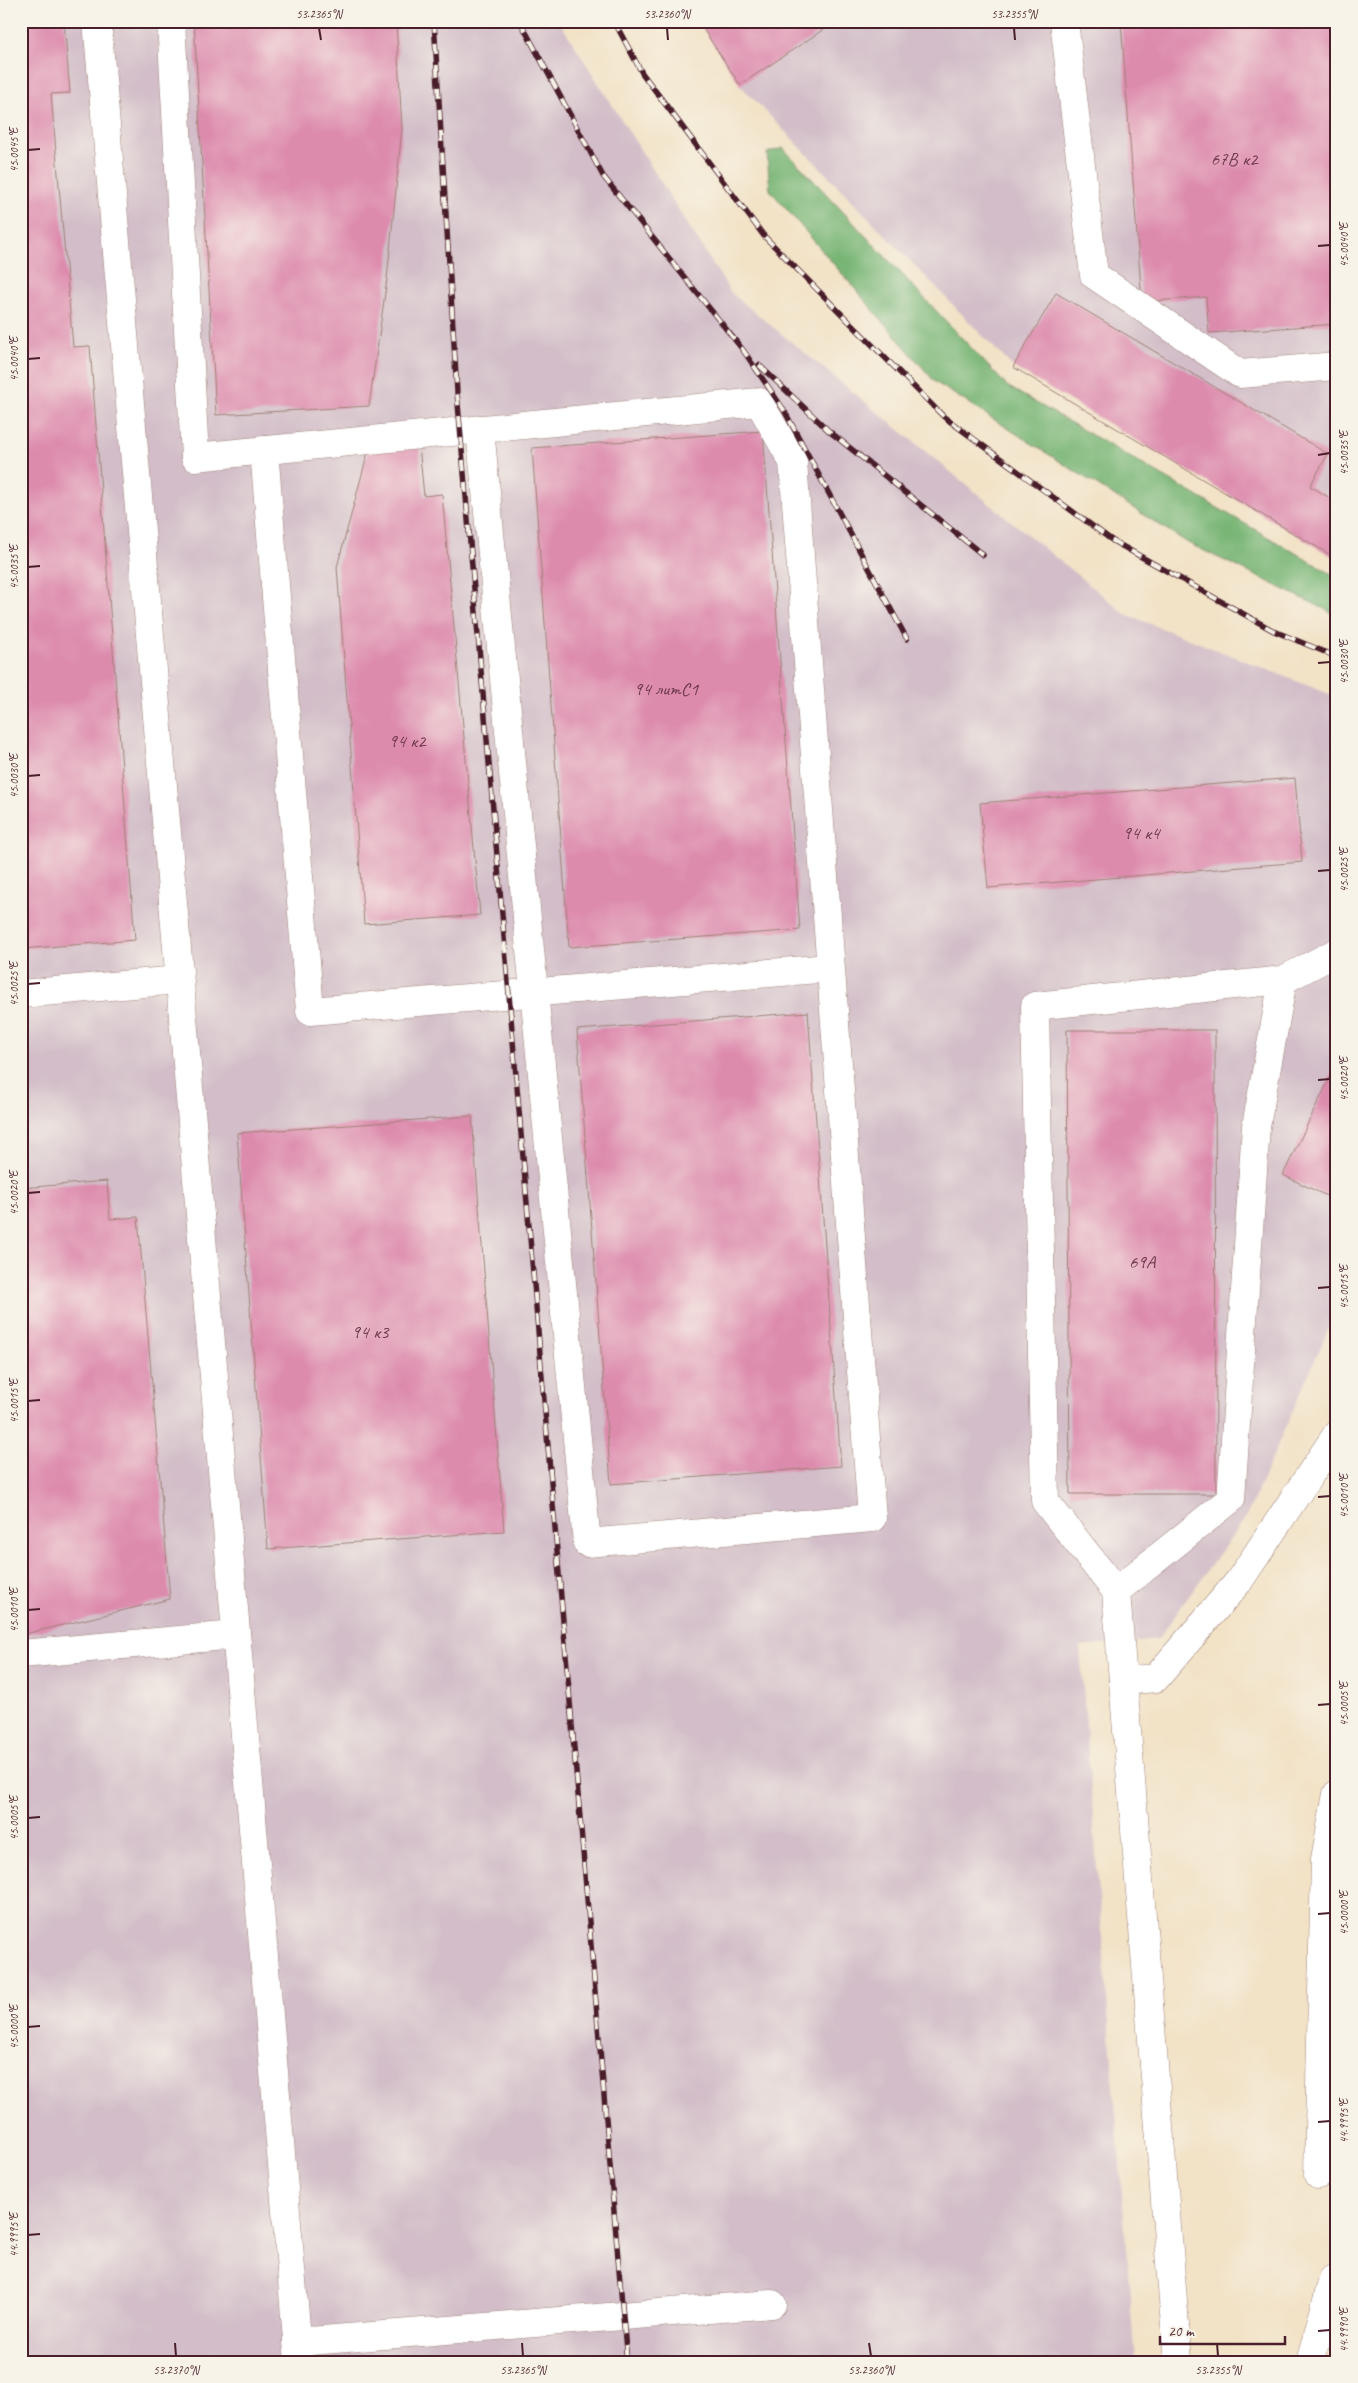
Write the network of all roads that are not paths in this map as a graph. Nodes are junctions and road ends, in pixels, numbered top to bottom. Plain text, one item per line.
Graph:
1 (97, 21) edge
2 (171, 21) edge
3 (1064, 21) edge
4 (1337, 366) edge
5 (480, 430) junction
6 (264, 450) junction
7 (1337, 952) edge
8 (830, 968) junction
9 (178, 980) junction
10 (1283, 980) junction
11 (534, 992) junction
12 (21, 994) edge
13 (1337, 1434) edge
14 (1116, 1591) junction
15 (236, 1635) junction
16 (21, 1654) edge
17 (1123, 1681) junction
18 (1337, 1794) edge
19 (1318, 2174) dead end
20 (1337, 2279) edge
21 (772, 2304) dead end
22 (298, 2352) edge
23 (1178, 2362) edge
24 (1310, 2362) edge

1 - 9 lane
2 - 6 lane
3 - 4 lane
5 - 6 lane
5 - 8 lane
5 - 11 lane
6 - 11 lane
7 - 10 lane
8 - 11 lane
8 - 11 lane
9 - 12 lane
9 - 15 lane
10 - 14 lane
10 - 14 lane
13 - 17 lane
14 - 17 lane
15 - 16 lane
15 - 22 lane
17 - 23 lane
18 - 19 lane
20 - 24 lane
21 - 22 lane

